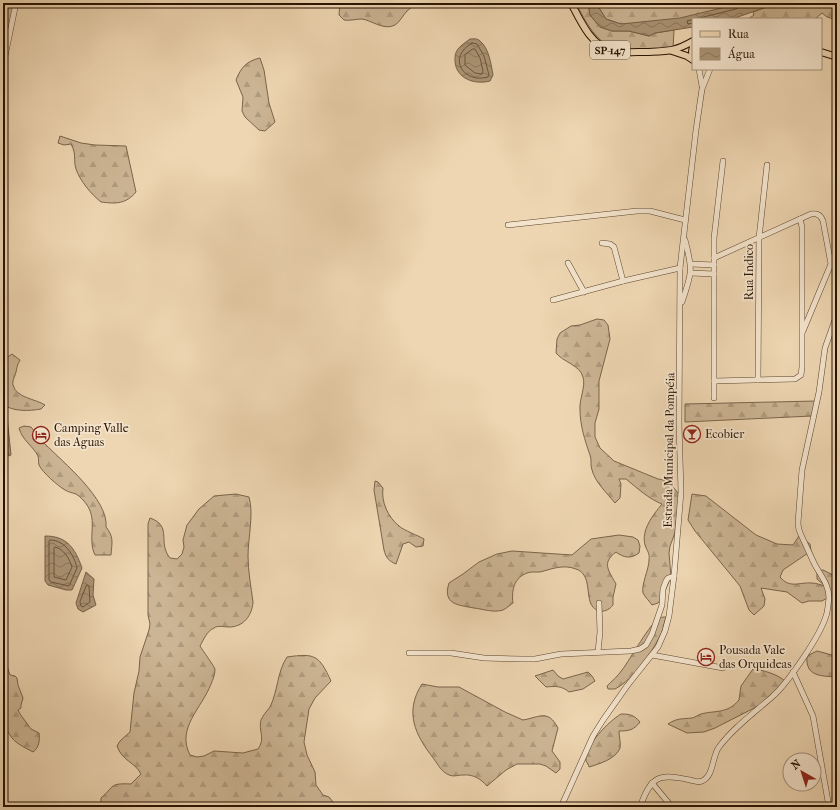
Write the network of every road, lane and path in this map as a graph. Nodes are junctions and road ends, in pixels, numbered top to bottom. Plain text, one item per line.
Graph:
1 (16, 3) edge
2 (571, 3) edge
3 (692, 41) edge
4 (672, 51) junction
5 (822, 52) edge
6 (837, 57) edge
7 (692, 59) edge
8 (3, 66) edge
9 (699, 70) edge
10 (710, 70) edge
11 (702, 89) junction
12 (723, 162) dead end
13 (767, 165) dead end
14 (800, 219) junction
15 (685, 220) junction
16 (508, 225) dead end
17 (684, 236) junction
18 (759, 238) junction
19 (602, 243) dead end
20 (714, 258) junction
21 (568, 263) dead end
22 (691, 264) junction
23 (714, 265) junction
24 (680, 268) junction
25 (691, 273) junction
26 (714, 274) junction
27 (623, 282) junction
28 (584, 292) junction
29 (553, 300) dead end
30 (680, 306) junction
31 (837, 314) edge
32 (802, 333) junction
33 (758, 380) junction
34 (714, 381) junction
35 (714, 398) dead end
36 (674, 576) junction
37 (598, 603) dead end
38 (598, 652) junction
39 (409, 653) dead end
40 (652, 655) junction
41 (723, 668) dead end
42 (793, 672) junction
43 (652, 783) junction
44 (561, 807) edge
45 (640, 807) edge
46 (672, 807) edge
47 (829, 807) edge

1 - 8 street
2 - 4 main road, SP-147
3 - 4 main road, SP-147
4 - 7 main road, SP-147
5 - 6 main road
9 - 11 street, Estrada Municipal da Pompéia
10 - 11 street, Estrada Municipal da Pompéia
11 - 15 street, Estrada Municipal da Pompéia
12 - 20 street
13 - 18 street, Rua Indico
14 - 18 street
14 - 32 street
14 - 32 street
15 - 16 street
15 - 17 street, Estrada Municipal da Pompéia
17 - 22 street
17 - 24 street, Estrada Municipal da Pompéia
18 - 20 street
18 - 33 street, Rua Indico
19 - 27 street
20 - 23 street
21 - 28 street
22 - 23 street
22 - 25 street
23 - 26 street
24 - 27 street
24 - 30 street, Estrada Municipal da Pompéia
25 - 26 street
25 - 30 street
26 - 34 street
27 - 28 street
28 - 29 street
30 - 36 street, Estrada Municipal da Pompéia
31 - 42 street
32 - 33 street
33 - 34 street
34 - 35 street
36 - 38 street
36 - 40 street, Estrada Municipal da Pompéia
37 - 38 street
38 - 39 street
40 - 41 street
40 - 44 street, Estrada Municipal da Pompéia
42 - 43 street
42 - 47 street
43 - 45 street
43 - 46 street

